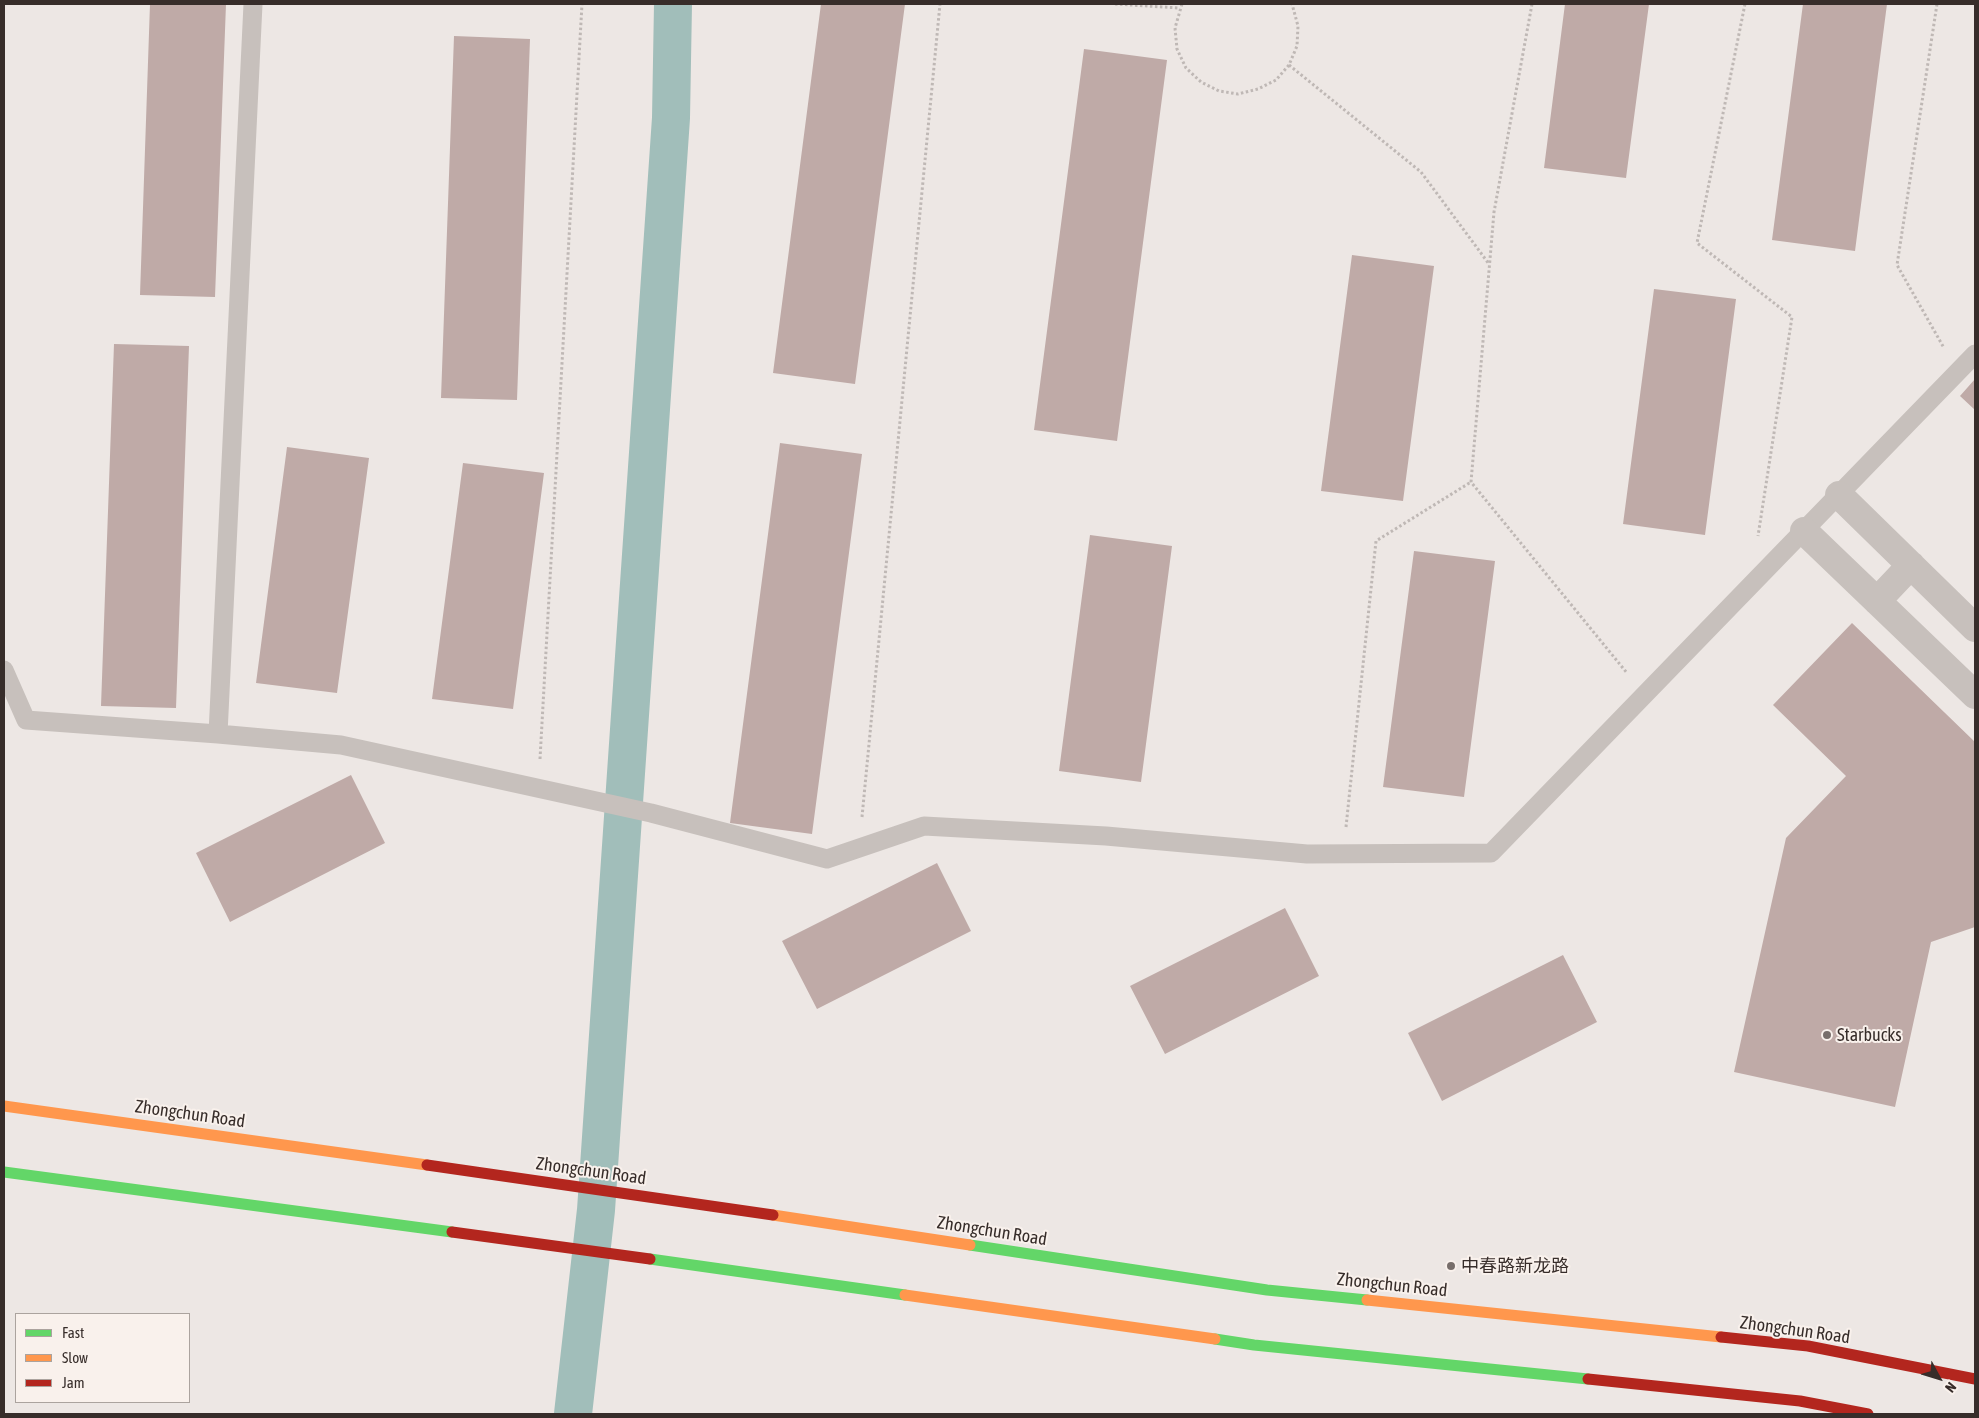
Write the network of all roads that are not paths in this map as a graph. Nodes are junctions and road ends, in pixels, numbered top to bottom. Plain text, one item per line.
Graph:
1 (253, 4) edge
2 (1975, 354) edge
3 (1839, 495) junction
4 (1804, 531) junction
5 (1911, 565) junction
6 (1877, 601) junction
7 (1975, 628) edge
8 (4, 670) edge
9 (1975, 694) edge
10 (218, 734) junction
11 (4, 1106) edge
12 (4, 1172) edge
13 (1975, 1378) edge
14 (1868, 1414) edge

1 - 10 lane
2 - 3 lane
3 - 4 lane
3 - 5 street
4 - 6 street
4 - 10 lane
5 - 6 street
5 - 7 street
6 - 9 street
8 - 10 lane
11 - 13 main road, Zhongchun Road
12 - 14 main road

